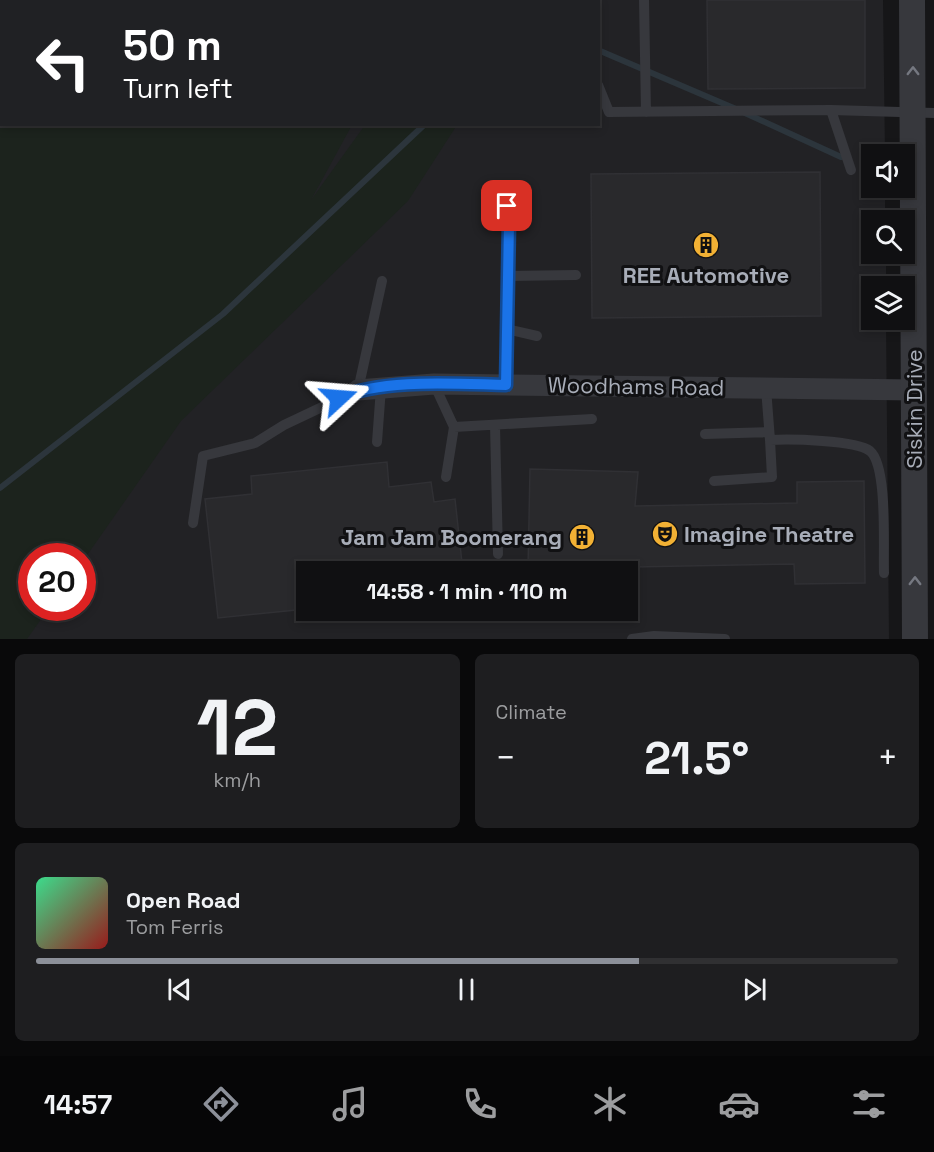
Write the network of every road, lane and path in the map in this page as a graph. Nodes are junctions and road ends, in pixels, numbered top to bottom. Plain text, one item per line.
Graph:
1 (644, 0) edge
2 (912, 0) edge
3 (600, 90) edge
4 (831, 110) junction
5 (646, 112) junction
6 (924, 113) edge
7 (851, 170) dead end
8 (505, 189) dead end
9 (576, 275) dead end
10 (507, 276) junction
11 (382, 281) dead end
12 (506, 329) junction
13 (537, 336) dead end
14 (434, 384) junction
15 (506, 385) junction
16 (381, 388) junction
17 (766, 388) junction
18 (358, 390) junction
19 (914, 390) junction
20 (592, 419) dead end
21 (495, 425) junction
22 (454, 427) junction
23 (705, 434) dead end
24 (769, 436) junction
25 (377, 442) dead end
26 (446, 477) dead end
27 (714, 482) dead end
28 (193, 522) dead end
29 (498, 554) dead end
30 (884, 573) dead end
31 (654, 638) edge
32 (632, 639) edge
33 (725, 639) edge
34 (915, 639) edge

1 - 5 lane
6 -> 2 street, Siskin Drive
3 - 5 lane
4 - 5 lane
4 - 6 lane
4 - 7 lane
6 - 19 street, Siskin Drive
8 - 10 lane
9 - 10 lane
10 - 12 lane
11 - 18 lane
12 - 13 lane
12 - 15 lane
14 - 15 street, Woodhams Road
14 - 16 street, Woodhams Road
14 - 22 lane
15 - 17 street, Woodhams Road
16 - 18 street, Woodhams Road
16 - 25 lane
17 - 19 street, Woodhams Road
17 - 24 lane
18 - 28 lane
34 -> 19 street, Siskin Drive
20 - 21 lane
21 - 22 lane
21 - 29 lane
22 - 26 lane
23 - 24 lane
24 - 27 lane
24 - 30 lane
31 - 32 lane
31 - 33 lane

